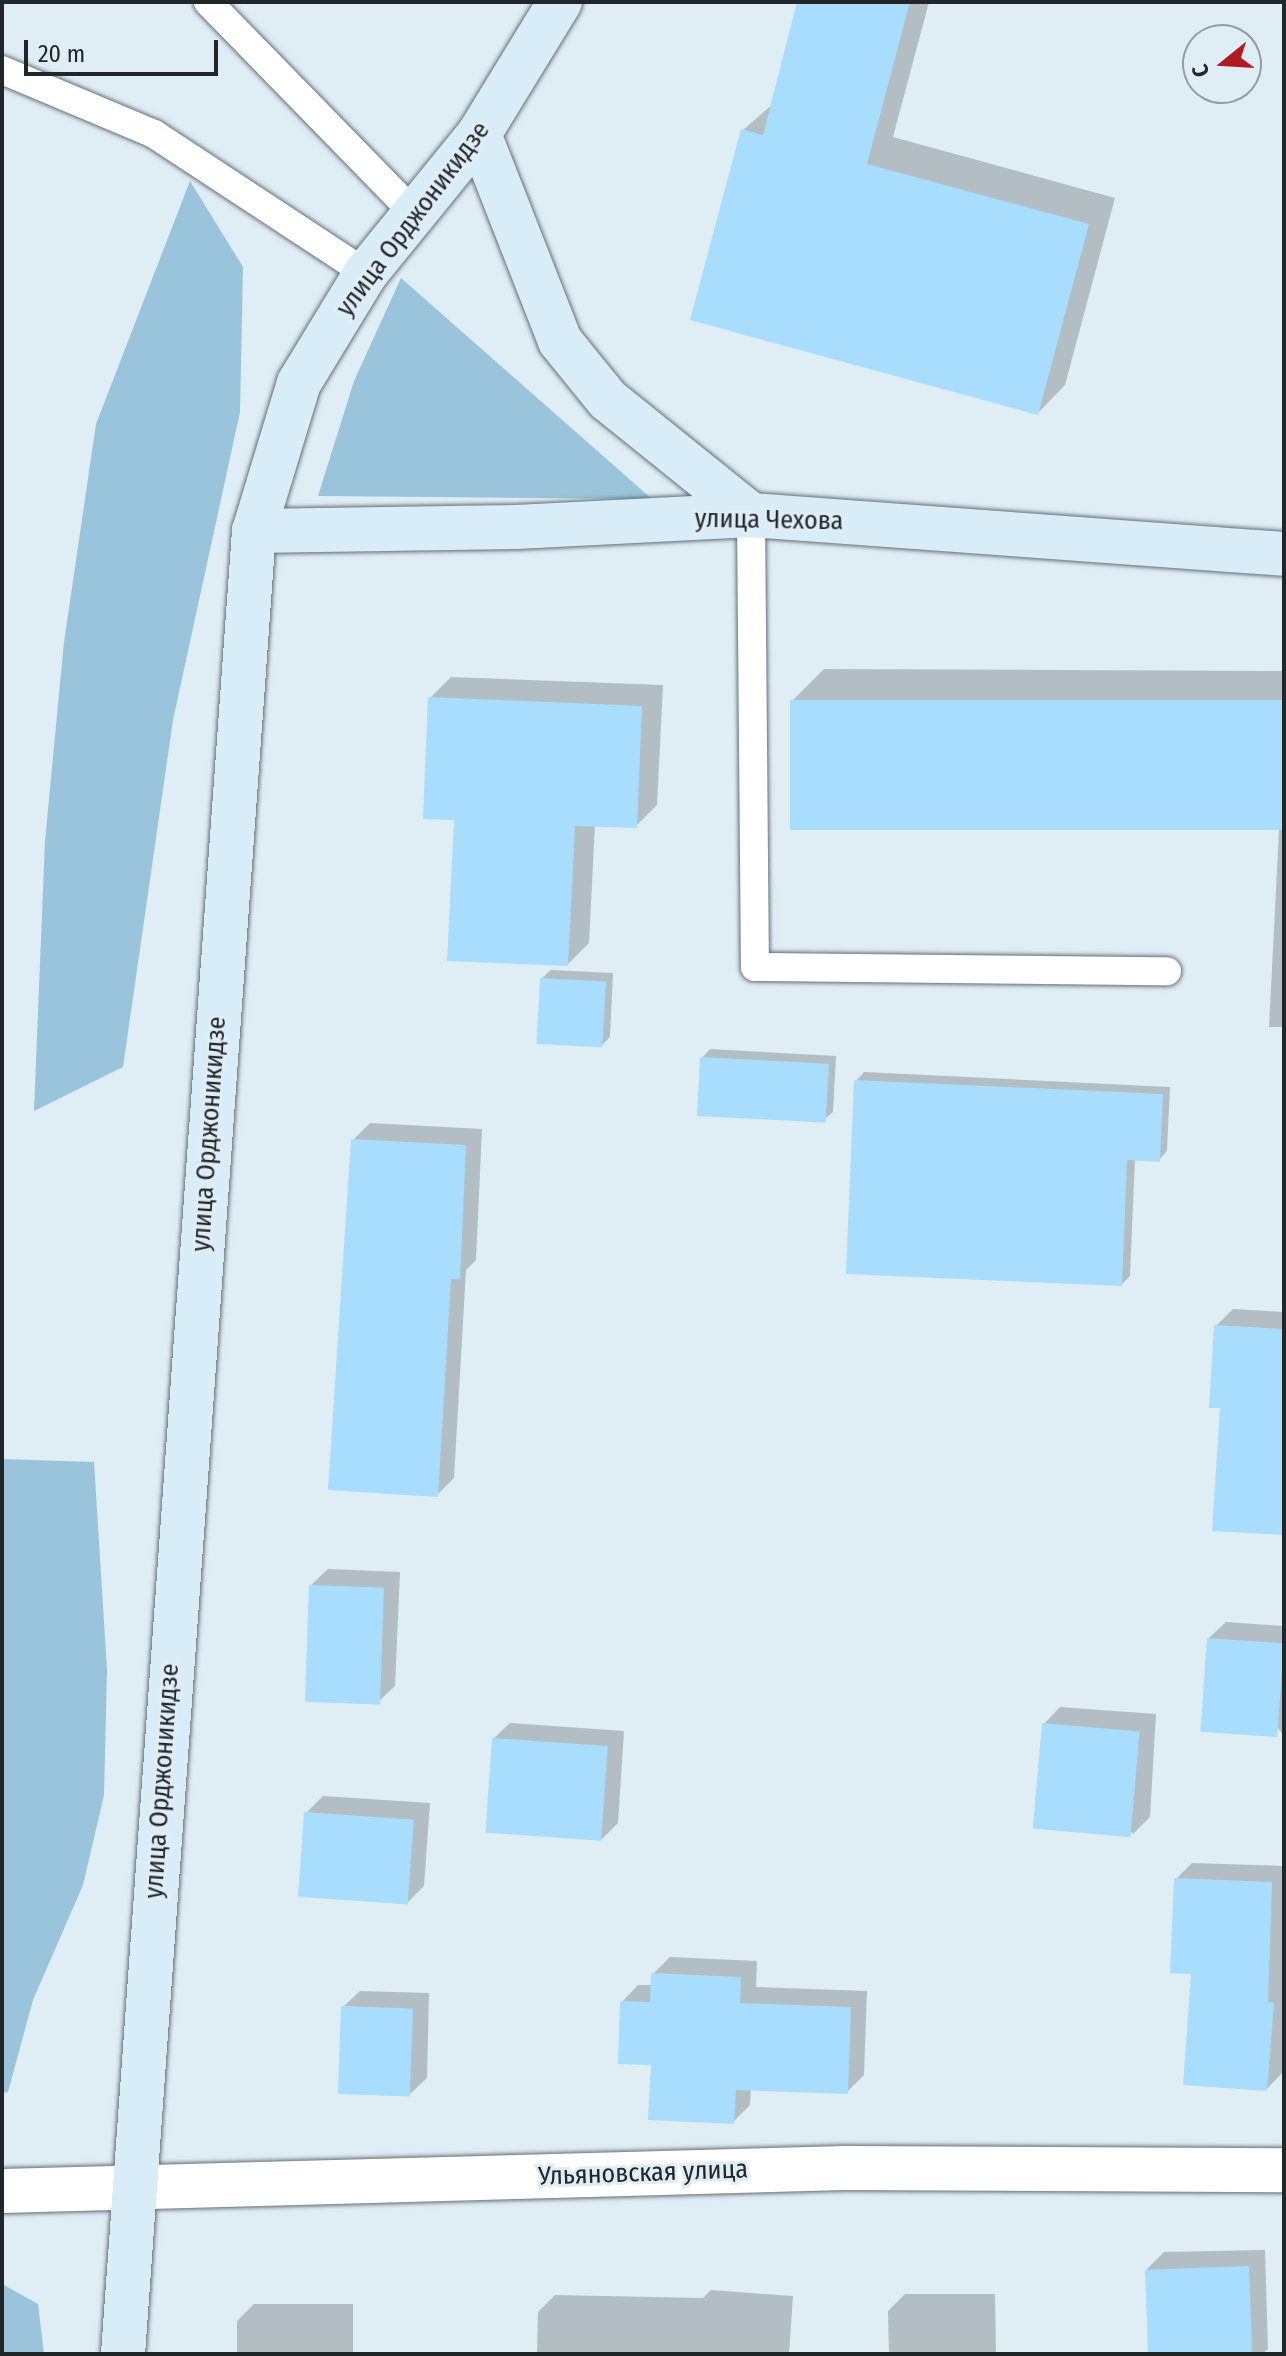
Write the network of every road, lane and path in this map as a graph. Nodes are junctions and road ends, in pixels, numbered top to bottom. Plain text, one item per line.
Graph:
1 (208, 2) edge
2 (560, 2) edge
3 (2, 70) edge
4 (479, 134) junction
5 (414, 213) junction
6 (366, 273) junction
7 (751, 515) junction
8 (254, 531) junction
9 (1284, 554) edge
10 (1167, 971) dead end
11 (1284, 2170) edge
12 (134, 2187) junction
13 (2, 2191) edge
14 (123, 2354) edge

1 - 5 lane
2 - 4 main road, улица Орджоникидзе
3 - 6 lane
4 - 5 main road, улица Орджоникидзе
4 - 7 main road
5 - 6 main road, улица Орджоникидзе
6 - 8 main road, улица Орджоникидзе
7 - 8 main road, улица Чехова
7 - 9 main road, улица Чехова
7 - 10 lane
8 - 12 main road, улица Орджоникидзе
11 - 12 street, Ульяновская улица
12 - 13 street, Ульяновская улица
12 - 14 main road, улица Орджоникидзе

